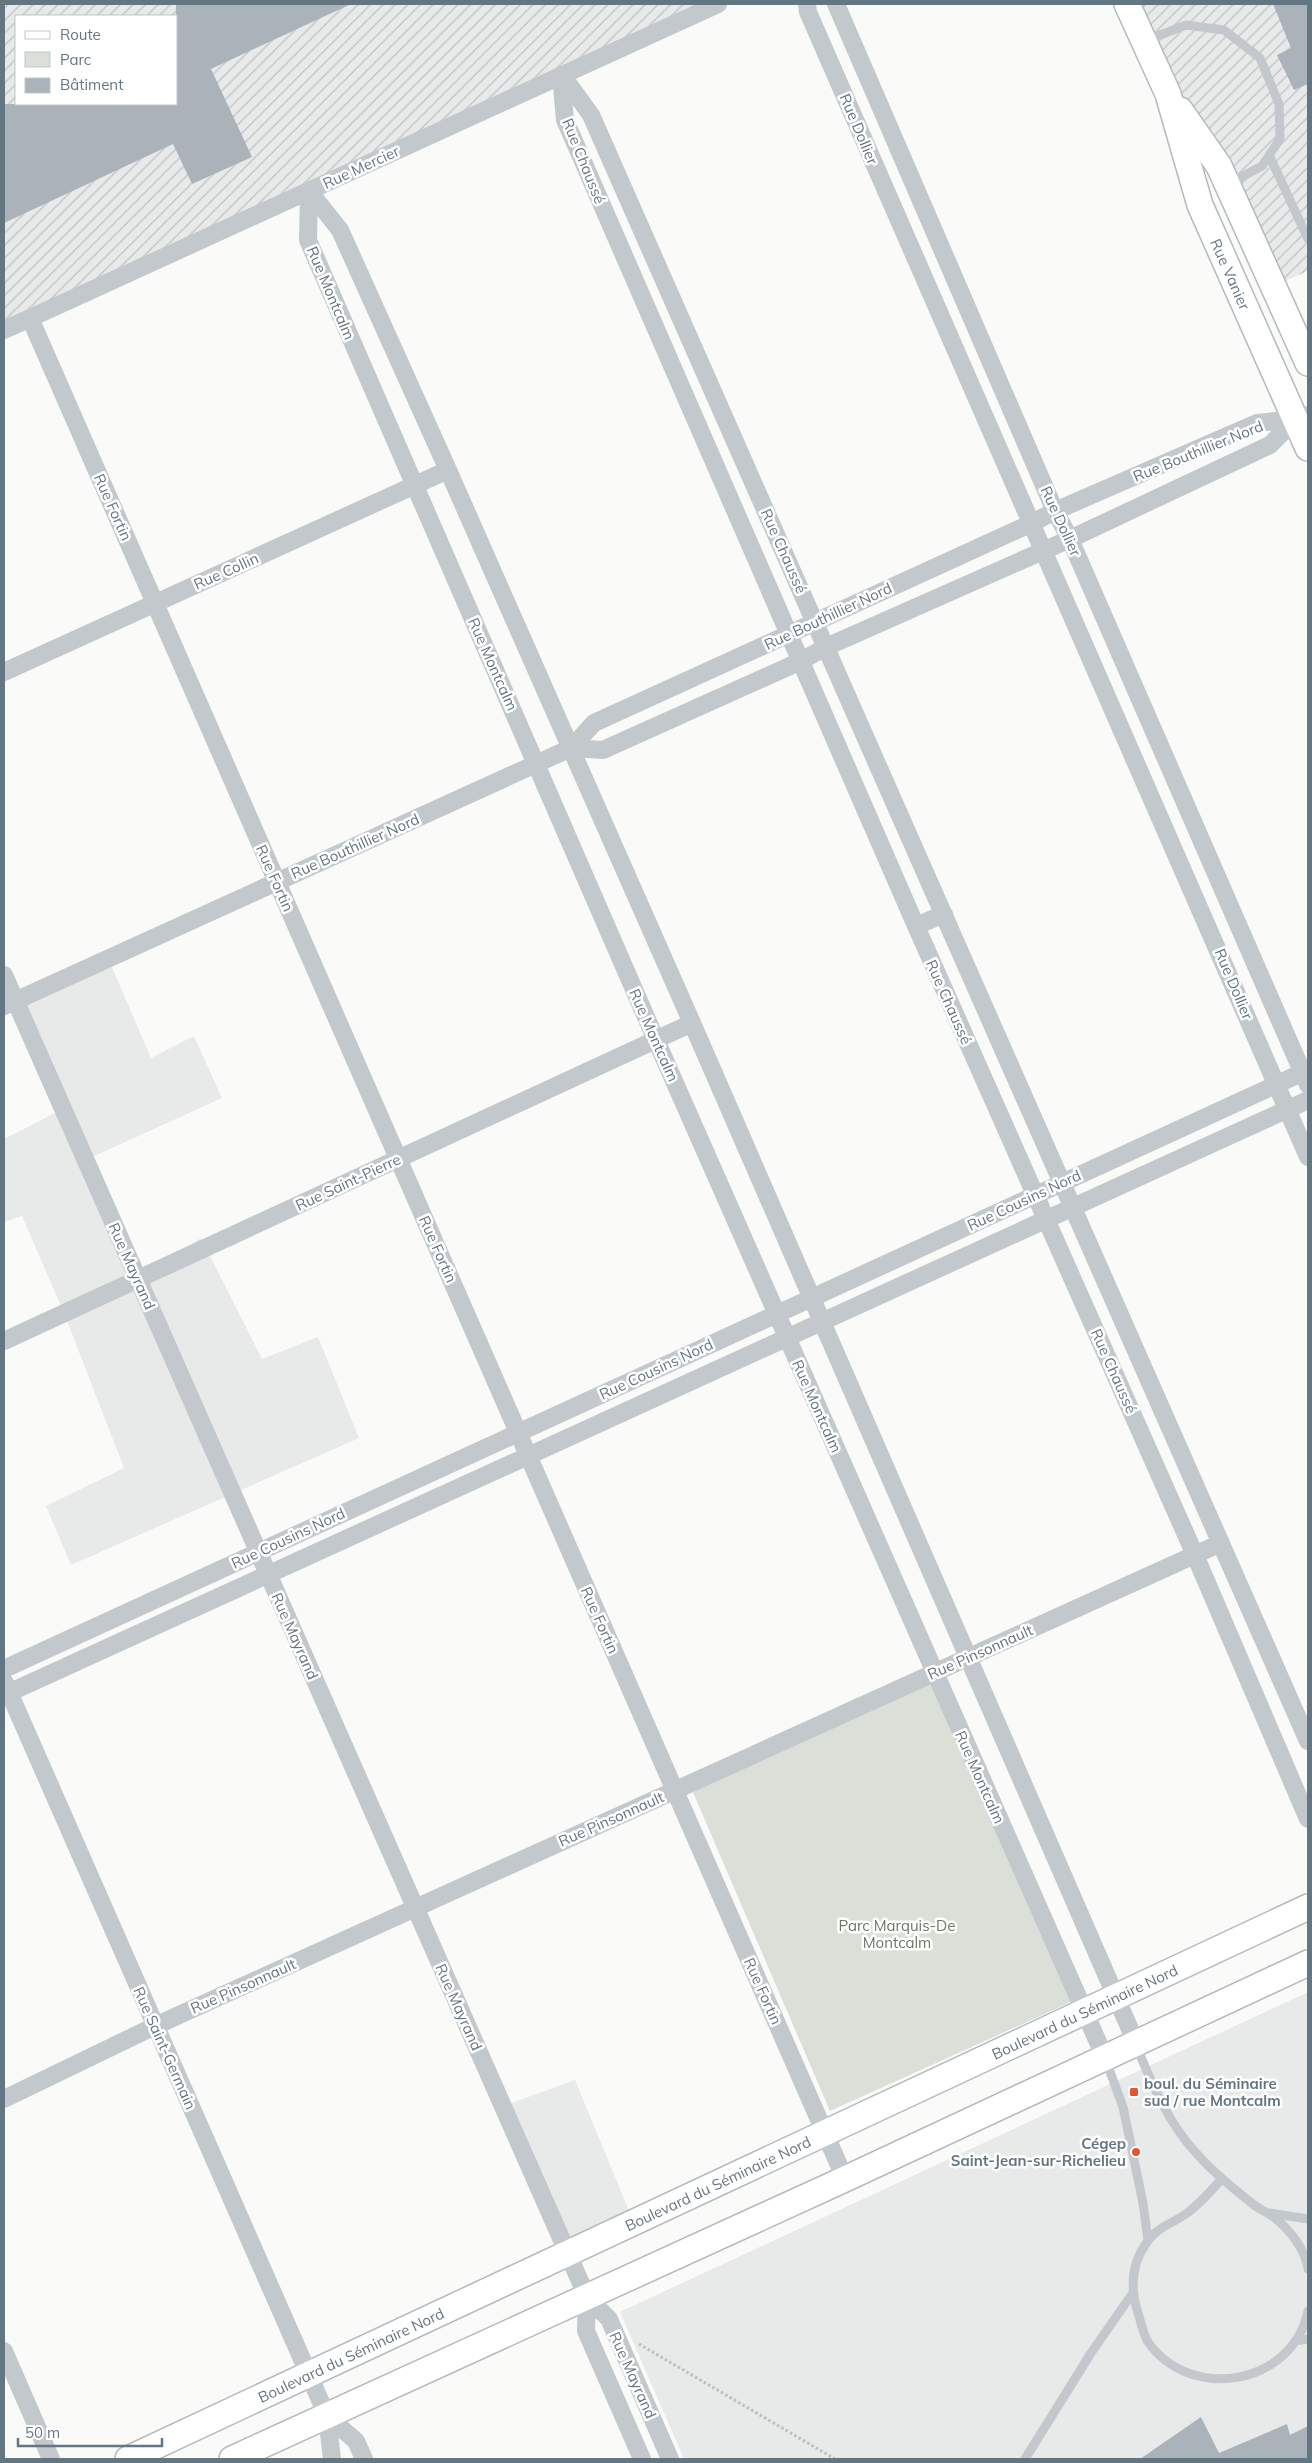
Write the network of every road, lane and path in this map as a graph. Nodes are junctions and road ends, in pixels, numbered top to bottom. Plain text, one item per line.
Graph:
1 (718, 4) edge
2 (807, 4) edge
3 (836, 4) edge
4 (1127, 4) edge
5 (1144, 41) junction
6 (561, 75) junction
7 (1168, 94) junction
8 (1269, 155) junction
9 (1227, 184) junction
10 (309, 191) junction
11 (1308, 239) edge
12 (938, 240) junction
13 (913, 254) junction
14 (30, 318) junction
15 (4, 330) edge
16 (697, 353) junction
17 (1308, 363) edge
18 (670, 365) junction
19 (1302, 417) edge
20 (1308, 448) edge
21 (448, 470) junction
22 (414, 486) junction
23 (1055, 511) junction
24 (1032, 523) junction
25 (1070, 539) junction
26 (1043, 550) junction
27 (155, 604) junction
28 (815, 621) junction
29 (790, 634) junction
30 (826, 647) junction
31 (801, 661) junction
32 (4, 672) edge
33 (571, 748) junction
34 (537, 764) junction
35 (1183, 802) junction
36 (1159, 812) junction
37 (277, 882) junction
38 (944, 914) junction
39 (916, 926) junction
40 (4, 975) edge
41 (9, 1003) edge
42 (692, 1023) junction
43 (656, 1040) junction
44 (1306, 1076) edge
45 (1277, 1084) junction
46 (1308, 1100) edge
47 (1288, 1110) junction
48 (1308, 1157) edge
49 (398, 1159) junction
50 (1061, 1183) junction
51 (1035, 1195) junction
52 (1071, 1208) junction
53 (1048, 1219) junction
54 (138, 1279) junction
55 (811, 1298) junction
56 (777, 1314) junction
57 (821, 1322) junction
58 (787, 1338) junction
59 (4, 1341) edge
60 (518, 1432) junction
61 (528, 1456) junction
62 (1221, 1543) junction
63 (258, 1552) junction
64 (1195, 1555) junction
65 (268, 1575) junction
66 (968, 1658) junction
67 (4, 1669) edge
68 (934, 1673) junction
69 (6, 1689) edge
70 (1308, 1741) edge
71 (675, 1790) junction
72 (1308, 1819) edge
73 (1308, 1907) edge
74 (415, 1908) junction
75 (1308, 1963) edge
76 (1116, 1996) junction
77 (1085, 2010) junction
78 (156, 2026) junction
79 (1136, 2043) junction
80 (1105, 2058) junction
81 (4, 2099) edge
82 (825, 2133) junction
83 (845, 2179) junction
84 (1222, 2179) junction
85 (1264, 2213) junction
86 (1308, 2219) edge
87 (1148, 2241) junction
88 (568, 2254) junction
89 (1308, 2269) edge
90 (1132, 2294) junction
91 (587, 2297) junction
92 (1308, 2311) edge
93 (613, 2328) junction
94 (1308, 2339) edge
95 (1295, 2341) junction
96 (4, 2352) edge
97 (309, 2376) junction
98 (327, 2416) junction
99 (51, 2459) edge
100 (128, 2459) edge
101 (232, 2459) edge
102 (332, 2459) edge
103 (364, 2459) edge
104 (642, 2459) edge
105 (670, 2459) edge
106 (834, 2459) edge
107 (1025, 2459) edge

1 - 6 street, Rue Mercier
2 - 13 street, Rue Dollier
3 - 12 street, Rue Dollier
4 - 5 main road, Rue Vanier
5 - 7 main road, Rue Vanier
5 - 8 lane
6 - 10 street, Rue Mercier
6 - 16 street, Rue Chaussé
6 - 18 street, Rue Chaussé
7 - 9 main road, Rue Vanier
7 - 19 main road, Rue Vanier
8 - 9 lane
8 - 11 lane
9 - 17 main road, Rue Vanier
10 - 14 street, Rue Mercier
10 - 21 street
10 - 22 street, Rue Montcalm
12 - 13 street
12 - 23 street, Rue Dollier
13 - 24 street, Rue Dollier
14 - 15 street, Rue Mercier
14 - 27 street, Rue Fortin
16 - 18 street
16 - 28 street, Rue Chaussé
18 - 29 street, Rue Chaussé
19 - 20 main road, Rue Vanier
19 - 23 street, Rue Bouthillier Nord
19 - 25 street, Rue Bouthillier Nord
21 - 22 street, Rue Collin
21 - 33 street
22 - 27 street, Rue Collin
22 - 34 street, Rue Montcalm
23 - 24 street, Rue Bouthillier Nord
23 - 25 street, Rue Dollier
24 - 26 street, Rue Dollier
24 - 28 street, Rue Bouthillier Nord
25 - 26 street, Rue Bouthillier Nord
25 - 35 street, Rue Dollier
26 - 30 street, Rue Bouthillier Nord
26 - 36 street, Rue Dollier
27 - 32 street, Rue Collin
27 - 37 street, Rue Fortin
28 - 29 street, Rue Bouthillier Nord
28 - 30 street, Rue Chaussé
29 - 31 street, Rue Chaussé
29 - 33 street, Rue Bouthillier Nord
30 - 31 street, Rue Bouthillier Nord
30 - 38 street, Rue Chaussé
31 - 33 street, Rue Bouthillier Nord
31 - 39 street, Rue Chaussé
33 - 34 street, Rue Bouthillier Nord
33 - 42 street
34 - 37 street, Rue Bouthillier Nord
34 - 43 street, Rue Montcalm
35 - 36 street
35 - 44 street, Rue Dollier
36 - 45 street, Rue Dollier
37 - 41 street, Rue Bouthillier Nord
37 - 49 street, Rue Fortin
38 - 39 street
38 - 50 street, Rue Chaussé
39 - 51 street, Rue Chaussé
40 - 41 street, Rue Mayrand
41 - 54 street, Rue Mayrand
42 - 43 street, Rue Saint-Pierre
42 - 55 street
43 - 49 street, Rue Saint-Pierre
43 - 56 street, Rue Montcalm
44 - 45 street, Rue Cousins Nord
45 - 47 street, Rue Dollier
45 - 50 street, Rue Cousins Nord
46 - 47 street, Rue Cousins Nord
47 - 48 street, Rue Dollier
47 - 52 street, Rue Cousins Nord
49 - 54 street, Rue Saint-Pierre
49 - 60 street, Rue Fortin
50 - 51 street, Rue Cousins Nord
50 - 52 street, Rue Chaussé
51 - 53 street, Rue Chaussé
51 - 55 street, Rue Cousins Nord
52 - 53 street, Rue Cousins Nord
52 - 62 street, Rue Chaussé
53 - 57 street, Rue Cousins Nord
53 - 64 street, Rue Chaussé
54 - 59 street, Rue Saint-Pierre
54 - 63 street, Rue Mayrand
55 - 56 street, Rue Cousins Nord
55 - 57 street
56 - 58 street, Rue Montcalm
56 - 60 street, Rue Cousins Nord
57 - 58 street, Rue Cousins Nord
57 - 66 street
58 - 61 street, Rue Cousins Nord
58 - 68 street, Rue Montcalm
60 - 61 street, Rue Fortin
60 - 63 street, Rue Cousins Nord
61 - 65 street, Rue Cousins Nord
61 - 71 street, Rue Fortin
62 - 64 street, Rue Pinsonnault
62 - 70 street, Rue Chaussé
63 - 65 street, Rue Mayrand
63 - 67 street, Rue Cousins Nord
64 - 66 street, Rue Pinsonnault
64 - 72 street, Rue Chaussé
65 - 69 street, Rue Cousins Nord
65 - 74 street, Rue Mayrand
66 - 68 street, Rue Pinsonnault
66 - 76 street
68 - 71 street, Rue Pinsonnault
68 - 77 street, Rue Montcalm
69 - 78 street, Rue Saint-Germain
71 - 74 street, Rue Pinsonnault
71 - 82 street, Rue Fortin
73 - 76 main road, Boulevard du Séminaire Nord
74 - 78 street, Rue Pinsonnault
74 - 88 street, Rue Mayrand
75 - 79 main road
76 - 77 main road, Boulevard du Séminaire Nord
76 - 79 street
77 - 80 street, Rue Montcalm
77 - 82 main road, Boulevard du Séminaire Nord
78 - 81 street, Rue Pinsonnault
78 - 97 street, Rue Saint-Germain
79 - 80 main road
79 - 84 lane
80 - 83 main road
80 - 87 lane
82 - 83 street, Rue Fortin
82 - 88 main road, Boulevard du Séminaire Nord
83 - 91 main road
84 - 85 lane
84 - 87 lane
85 - 86 lane
85 - 89 lane
87 - 90 lane
88 - 91 street, Rue Mayrand
88 - 97 main road, Boulevard du Séminaire Nord
90 - 95 lane
90 - 107 lane
91 - 93 street, Rue Mayrand
91 - 98 main road
91 - 104 street, Rue Mayrand
92 - 95 lane
93 - 105 street, Rue Mayrand
93 - 106 path
94 - 95 lane
96 - 99 street
97 - 98 street, Rue Saint-Germain
97 - 100 main road, Boulevard du Séminaire Nord
98 - 101 main road
98 - 102 street, Rue Saint-Germain
98 - 103 street, Rue Saint-Germain

